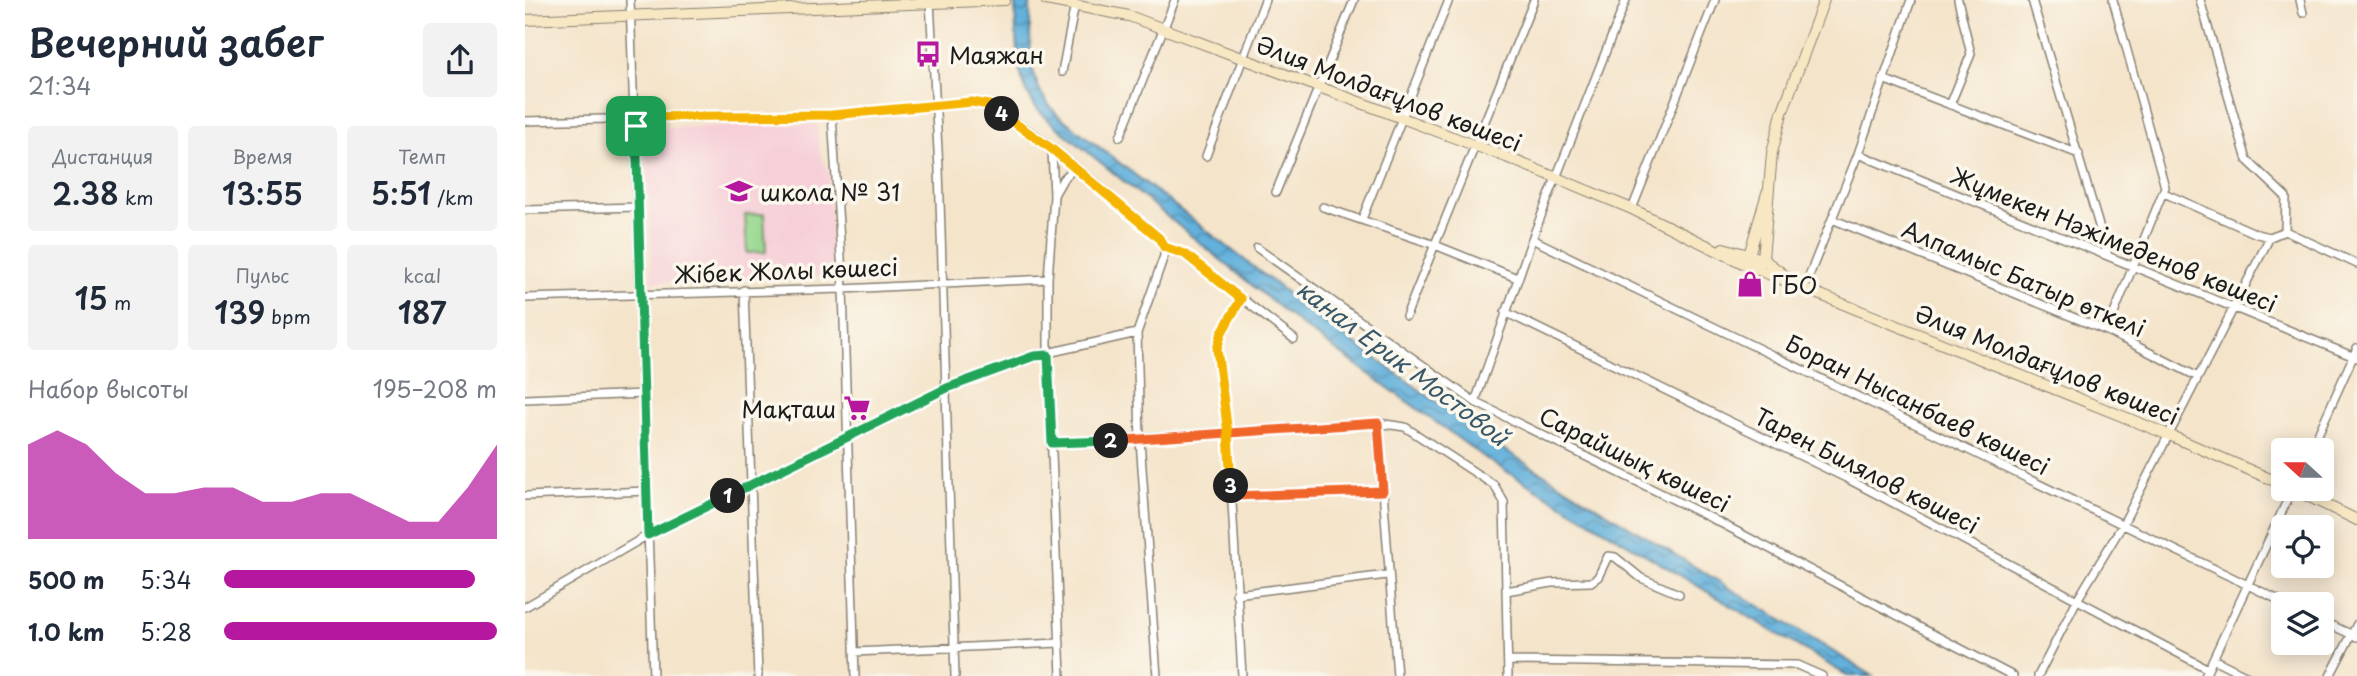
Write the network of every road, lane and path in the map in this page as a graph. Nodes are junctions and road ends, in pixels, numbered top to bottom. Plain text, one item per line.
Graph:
1 (630, 0) edge
2 (1005, 0) edge
3 (1046, 0) edge
4 (1175, 0) edge
5 (1265, 0) edge
6 (1354, 0) edge
7 (1449, 0) edge
8 (1534, 0) edge
9 (1626, 0) edge
10 (1715, 0) edge
11 (1824, 0) edge
12 (1911, 0) edge
13 (1958, 0) edge
14 (2032, 0) edge
15 (2113, 0) edge
16 (2200, 0) edge
17 (2299, 0) edge
18 (931, 3) edge
19 (1075, 4) junction
20 (2303, 13) dead end
21 (633, 15) junction
22 (525, 20) edge
23 (1164, 29) junction
24 (1242, 58) junction
25 (1062, 72) dead end
26 (1883, 79) junction
27 (1318, 86) junction
28 (1950, 105) junction
29 (936, 106) junction
30 (832, 115) junction
31 (635, 117) junction
32 (1402, 118) junction
33 (525, 121) edge
34 (636, 126) junction
35 (1120, 137) dead end
36 (1477, 146) junction
37 (1052, 149) junction
38 (1858, 154) junction
39 (2079, 155) junction
40 (1206, 156) dead end
41 (1075, 168) junction
42 (1556, 177) junction
43 (1276, 192) dead end
44 (2164, 192) junction
45 (1054, 195) junction
46 (639, 207) junction
47 (1323, 207) dead end
48 (1632, 209) junction
49 (525, 210) edge
50 (1362, 219) junction
51 (1832, 219) junction
52 (2285, 231) junction
53 (1761, 232) junction
54 (2270, 237) junction
55 (1532, 239) junction
56 (1435, 245) junction
57 (1710, 245) junction
58 (1164, 247) junction
59 (1257, 247) dead end
60 (1749, 255) junction
61 (2108, 256) junction
62 (1763, 259) junction
63 (2357, 264) edge
64 (2133, 266) junction
65 (1751, 267) junction
66 (1778, 268) junction
67 (1517, 278) junction
68 (1048, 279) junction
69 (943, 282) junction
70 (1794, 282) junction
71 (1805, 286) junction
72 (843, 289) junction
73 (744, 290) junction
74 (641, 295) junction
75 (525, 298) edge
76 (1241, 299) junction
77 (2233, 309) junction
78 (1505, 312) junction
79 (1406, 316) dead end
80 (2108, 331) junction
81 (1137, 333) junction
82 (1294, 339) dead end
83 (2357, 348) edge
84 (1048, 355) junction
85 (2355, 357) edge
86 (2198, 377) junction
87 (947, 388) junction
88 (644, 394) junction
89 (525, 399) edge
90 (1475, 402) junction
91 (1378, 423) junction
92 (1228, 433) junction
93 (2169, 435) junction
94 (847, 438) junction
95 (2317, 438) edge
96 (1140, 440) junction
97 (1052, 443) junction
98 (2271, 479) edge
99 (751, 485) junction
100 (647, 491) junction
101 (1383, 491) junction
102 (525, 496) edge
103 (1231, 496) junction
104 (2286, 501) edge
105 (2318, 501) edge
106 (2357, 520) edge
107 (2123, 524) junction
108 (648, 535) junction
109 (1387, 575) junction
110 (2247, 585) junction
111 (1506, 591) junction
112 (1236, 594) junction
113 (1679, 594) dead end
114 (2271, 596) edge
115 (2076, 602) junction
116 (525, 607) edge
117 (2357, 624) edge
118 (2334, 627) edge
119 (2354, 636) edge
120 (1060, 643) junction
121 (954, 646) junction
122 (854, 652) junction
123 (2215, 660) junction
124 (1508, 661) junction
125 (2206, 673) edge
126 (653, 676) edge
127 (758, 676) edge
128 (855, 676) edge
129 (955, 676) edge
130 (1061, 676) edge
131 (1157, 676) edge
132 (1242, 676) edge
133 (1396, 676) edge
134 (1508, 676) edge
135 (1822, 676) edge
136 (2013, 676) edge
137 (2038, 676) edge
138 (2247, 676) edge
139 (2330, 676) edge

1 - 21 street
2 - 18 main road
3 - 19 main road, Әлия Молдағұлов көшесі
4 - 23 street
5 - 24 street
6 - 27 street
7 - 32 street
8 - 36 street
9 - 42 street
10 - 48 street
11 - 53 main road
12 - 26 street
13 - 28 street
14 - 39 street
15 - 44 street
16 - 52 street
17 - 20 street
18 - 21 main road
18 - 29 street
19 - 23 main road, Әлия Молдағұлов көшесі
19 - 25 street
21 - 22 main road
21 - 31 street
23 - 24 main road, Әлия Молдағұлов көшесі
23 - 35 street
24 - 27 main road, Әлия Молдағұлов көшесі
24 - 40 street
26 - 28 street
26 - 38 street
27 - 32 main road, Әлия Молдағұлов көшесі
27 - 43 street
28 - 39 street
29 - 30 street
29 - 37 street
29 - 69 street
30 - 31 street
30 - 72 street
31 - 34 street
32 - 36 main road, Әлия Молдағұлов көшесі
32 - 50 street
33 - 34 street
34 - 46 street
36 - 42 main road, Әлия Молдағұлов көшесі
36 - 56 street
37 - 41 street
37 - 45 street
38 - 51 street
38 - 61 street, Жұмекен Нәжімеденов көшесі
39 - 61 street
41 - 45 street
41 - 58 street
42 - 48 main road, Әлия Молдағұлов көшесі
42 - 55 street
44 - 54 street
44 - 64 street
45 - 68 street
46 - 49 street
46 - 74 street
47 - 50 street
48 - 57 main road, Әлия Молдағұлов көшесі
50 - 56 street
51 - 71 street
51 - 80 street, Алпамыс Батыр өткелі
52 - 54 street
52 - 63 street
53 - 57 main road
53 - 60 main road
53 - 62 main road
53 - 66 main road
54 - 77 street
55 - 67 street
55 - 107 street, Боран Нысанбаев көшесі
56 - 67 street
56 - 79 street
57 - 60 main road, Әлия Молдағұлов көшесі
57 - 65 main road, Әлия Молдағұлов көшесі
58 - 76 street
58 - 81 street
59 - 90 street, Сарайшық көшесі
60 - 62 main road, Әлия Молдағұлов көшесі
60 - 65 main road
61 - 64 street, Жұмекен Нәжімеденов көшесі
62 - 65 main road
62 - 66 main road, Әлия Молдағұлов көшесі
64 - 77 street, Жұмекен Нәжімеденов көшесі
64 - 80 street
65 - 70 main road, Әлия Молдағұлов көшесі
66 - 70 main road, Әлия Молдағұлов көшесі
67 - 78 street
68 - 69 street, Жібек Жолы көшесі
68 - 84 street
69 - 72 street, Жібек Жолы көшесі
69 - 87 street
70 - 71 main road, Әлия Молдағұлов көшесі
71 - 93 main road, Әлия Молдағұлов көшесі
72 - 73 street, Жібек Жолы көшесі
72 - 94 street
73 - 74 street, Жібек Жолы көшесі
73 - 99 street
74 - 75 street, Жібек Жолы көшесі
74 - 88 street
76 - 82 street
76 - 92 street
77 - 85 street, Жұмекен Нәжімеденов көшесі
77 - 86 street
78 - 90 street
78 - 115 street, Тарен Билялов көшесі
80 - 86 street, Алпамыс Батыр өткелі
81 - 84 street
81 - 96 street
83 - 85 street
84 - 87 street
84 - 97 street
85 - 95 street
86 - 93 street
87 - 94 street
87 - 121 street
88 - 89 street
88 - 100 street
90 - 136 street, Сарайшық көшесі
91 - 92 street
91 - 101 street
91 - 111 street
92 - 96 street
92 - 103 street
93 - 98 main road, Әлия Молдағұлов көшесі
93 - 107 street
94 - 99 street
94 - 122 street
96 - 97 street
96 - 131 street
97 - 120 street
99 - 108 street
99 - 127 street
100 - 102 street
100 - 108 street
101 - 103 street
101 - 109 street
103 - 112 street
104 - 110 street
105 - 106 main road
107 - 110 street, Боран Нысанбаев көшесі
107 - 115 street
108 - 116 street
108 - 126 street
109 - 112 street
109 - 133 street
110 - 114 street, Боран Нысанбаев көшесі
110 - 123 street
111 - 113 street
111 - 124 street
112 - 132 street
115 - 125 street, Тарен Билялов көшесі
115 - 137 street
117 - 119 street
118 - 119 street
119 - 139 street
120 - 121 street
120 - 130 street
121 - 122 street
121 - 129 street
122 - 128 street
123 - 125 street
123 - 138 street
124 - 134 street
124 - 135 street

